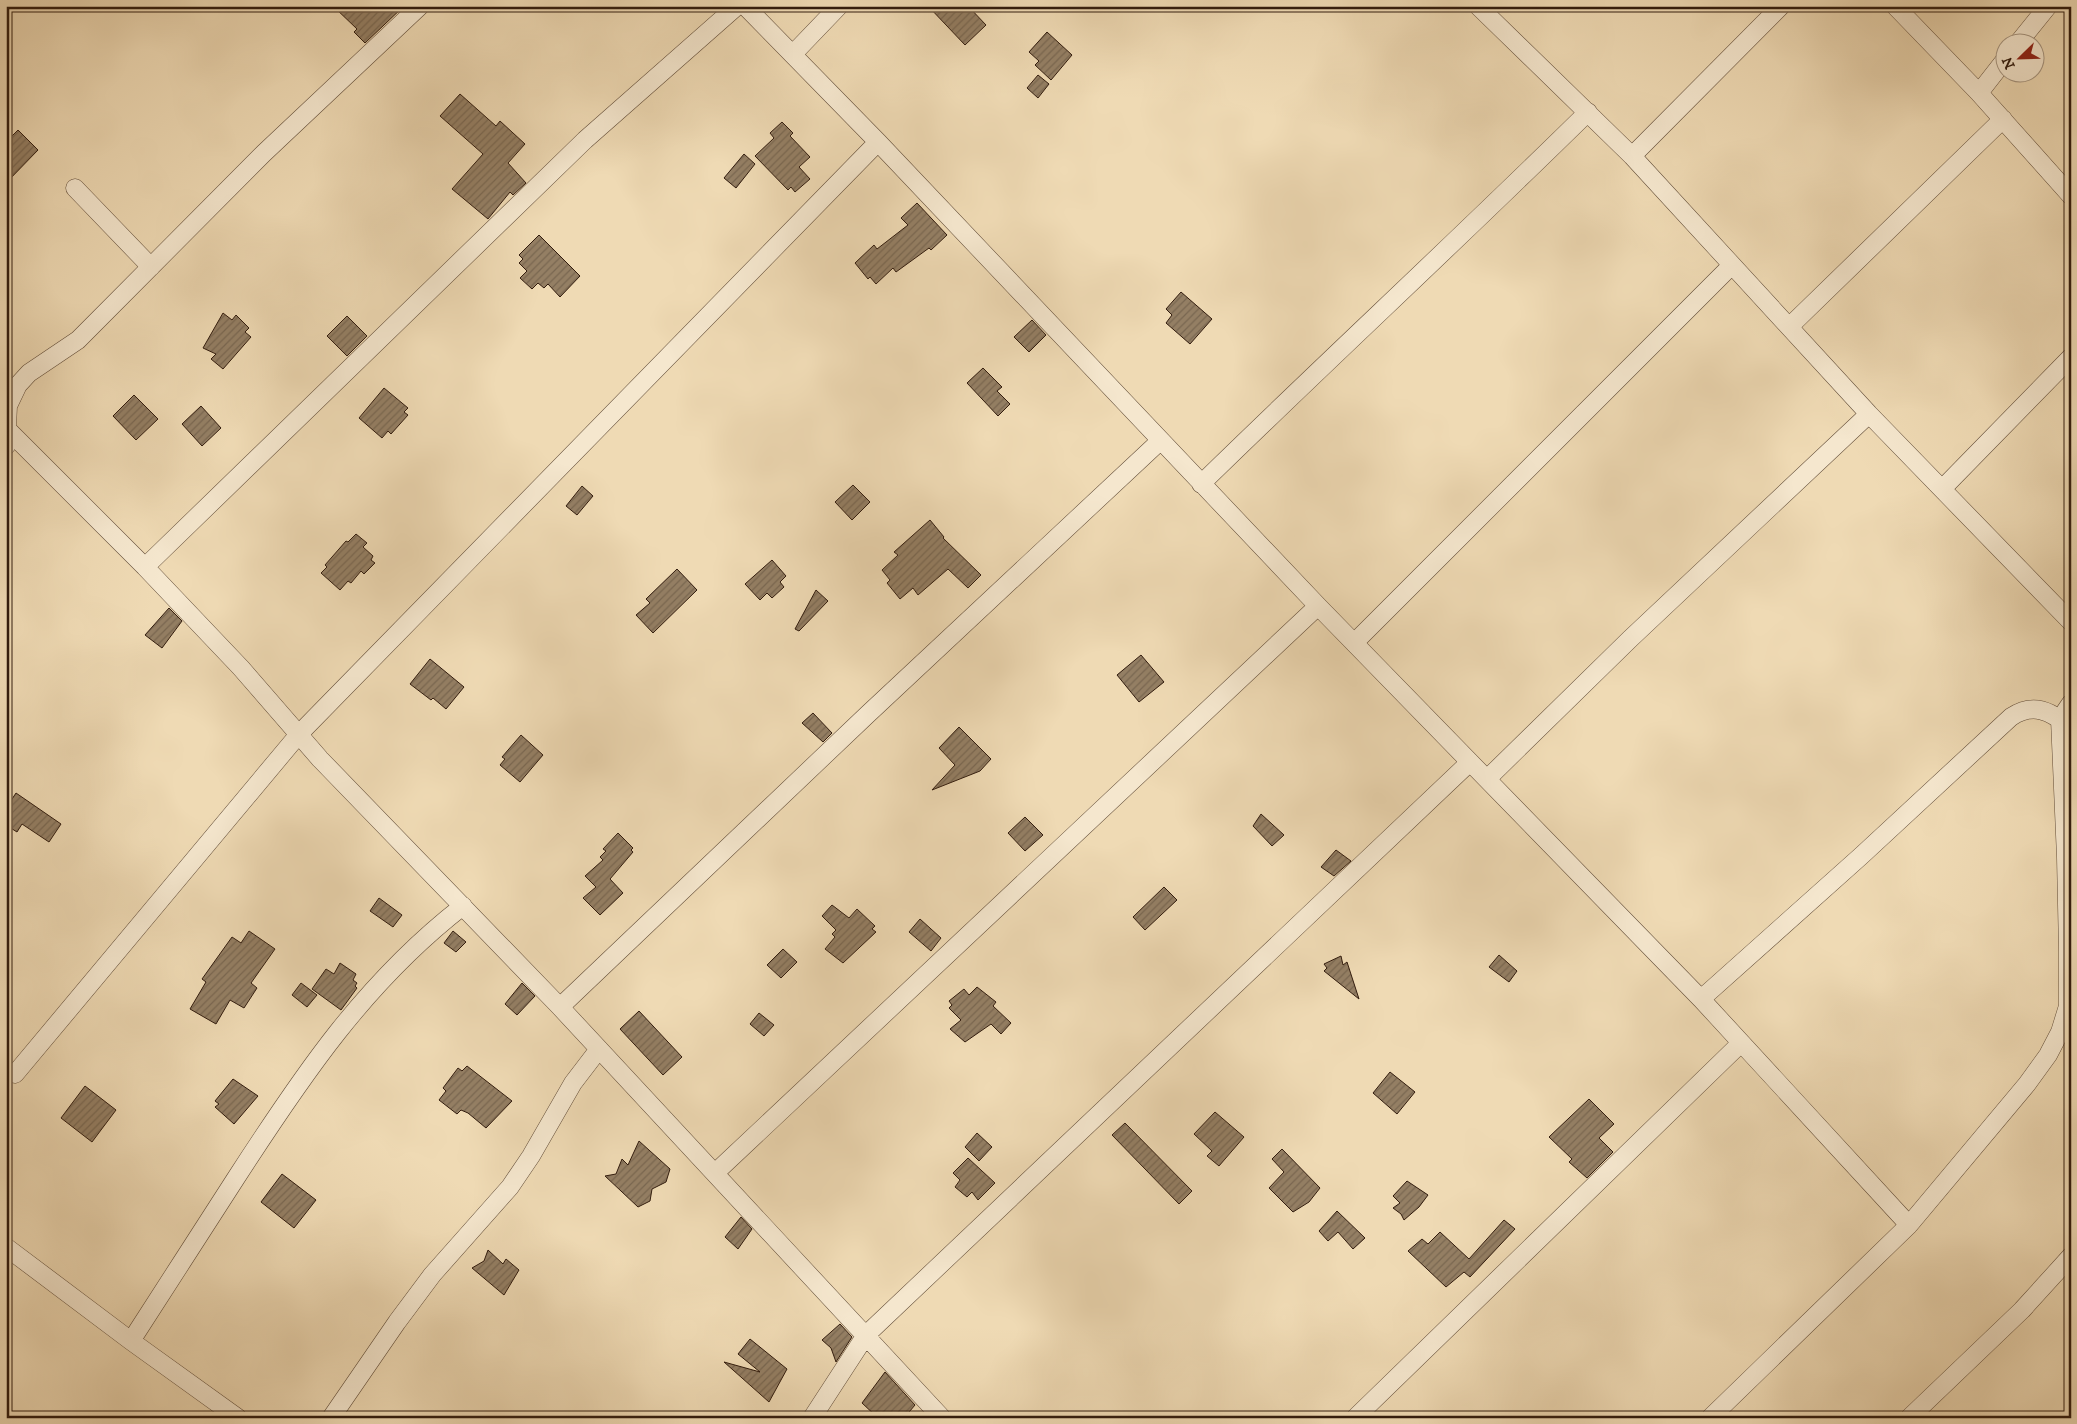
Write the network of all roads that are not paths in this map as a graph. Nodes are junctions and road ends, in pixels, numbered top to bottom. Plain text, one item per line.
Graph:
1 (420, 6) edge
2 (737, 6) edge
3 (745, 6) edge
4 (839, 6) edge
5 (1478, 6) edge
6 (1780, 6) edge
7 (1895, 6) edge
8 (2048, 6) edge
9 (2027, 32) edge
10 (793, 54) junction
11 (1994, 74) edge
12 (1979, 93) junction
13 (1588, 112) junction
14 (2003, 119) junction
15 (878, 142) junction
16 (1632, 156) junction
17 (76, 188) dead end
18 (2071, 196) edge
19 (1732, 265) junction
20 (151, 267) junction
21 (1789, 327) junction
22 (2071, 357) edge
23 (1869, 414) junction
24 (6, 428) edge
25 (1160, 441) junction
26 (6, 446) edge
27 (1201, 484) junction
28 (1942, 489) junction
29 (145, 567) junction
30 (1318, 606) junction
31 (2071, 622) edge
32 (1354, 643) junction
33 (2071, 703) edge
34 (2065, 725) edge
35 (298, 734) junction
36 (1470, 762) junction
37 (1487, 779) junction
38 (464, 906) junction
39 (1701, 999) junction
40 (560, 1007) junction
41 (1741, 1043) junction
42 (599, 1049) junction
43 (15, 1074) dead end
44 (715, 1173) junction
45 (1908, 1225) junction
46 (6, 1247) edge
47 (2071, 1256) edge
48 (866, 1335) junction
49 (131, 1341) junction
50 (238, 1418) edge
51 (331, 1418) edge
52 (812, 1418) edge
53 (942, 1418) edge
54 (1356, 1418) edge
55 (1710, 1418) edge
56 (1910, 1418) edge

1 - 20 street
2 - 29 street
3 - 10 street
4 - 10 street
5 - 13 street
6 - 16 street
7 - 12 street
8 - 9 street
10 - 15 street
11 - 12 street
12 - 14 street
13 - 16 street
13 - 27 street
14 - 18 street
14 - 21 street
15 - 25 street
15 - 35 street
16 - 19 street
17 - 20 street
19 - 21 street
19 - 32 street
20 - 24 street
21 - 23 street
22 - 28 street
23 - 28 street
23 - 37 street
24 - 26 street
24 - 29 street
25 - 27 street
25 - 40 street
27 - 30 street
28 - 31 street
29 - 35 street
30 - 32 street
30 - 44 street
32 - 36 street
33 - 34 street
34 - 39 street
34 - 45 street
35 - 38 street
35 - 43 street
36 - 37 street
36 - 48 street
37 - 39 street
38 - 40 street
38 - 49 street
39 - 41 street
40 - 42 street
41 - 45 street
41 - 54 street
42 - 44 street
42 - 51 street
44 - 48 street
45 - 55 street
46 - 49 street
47 - 56 street
48 - 52 street
48 - 53 street
49 - 50 street

